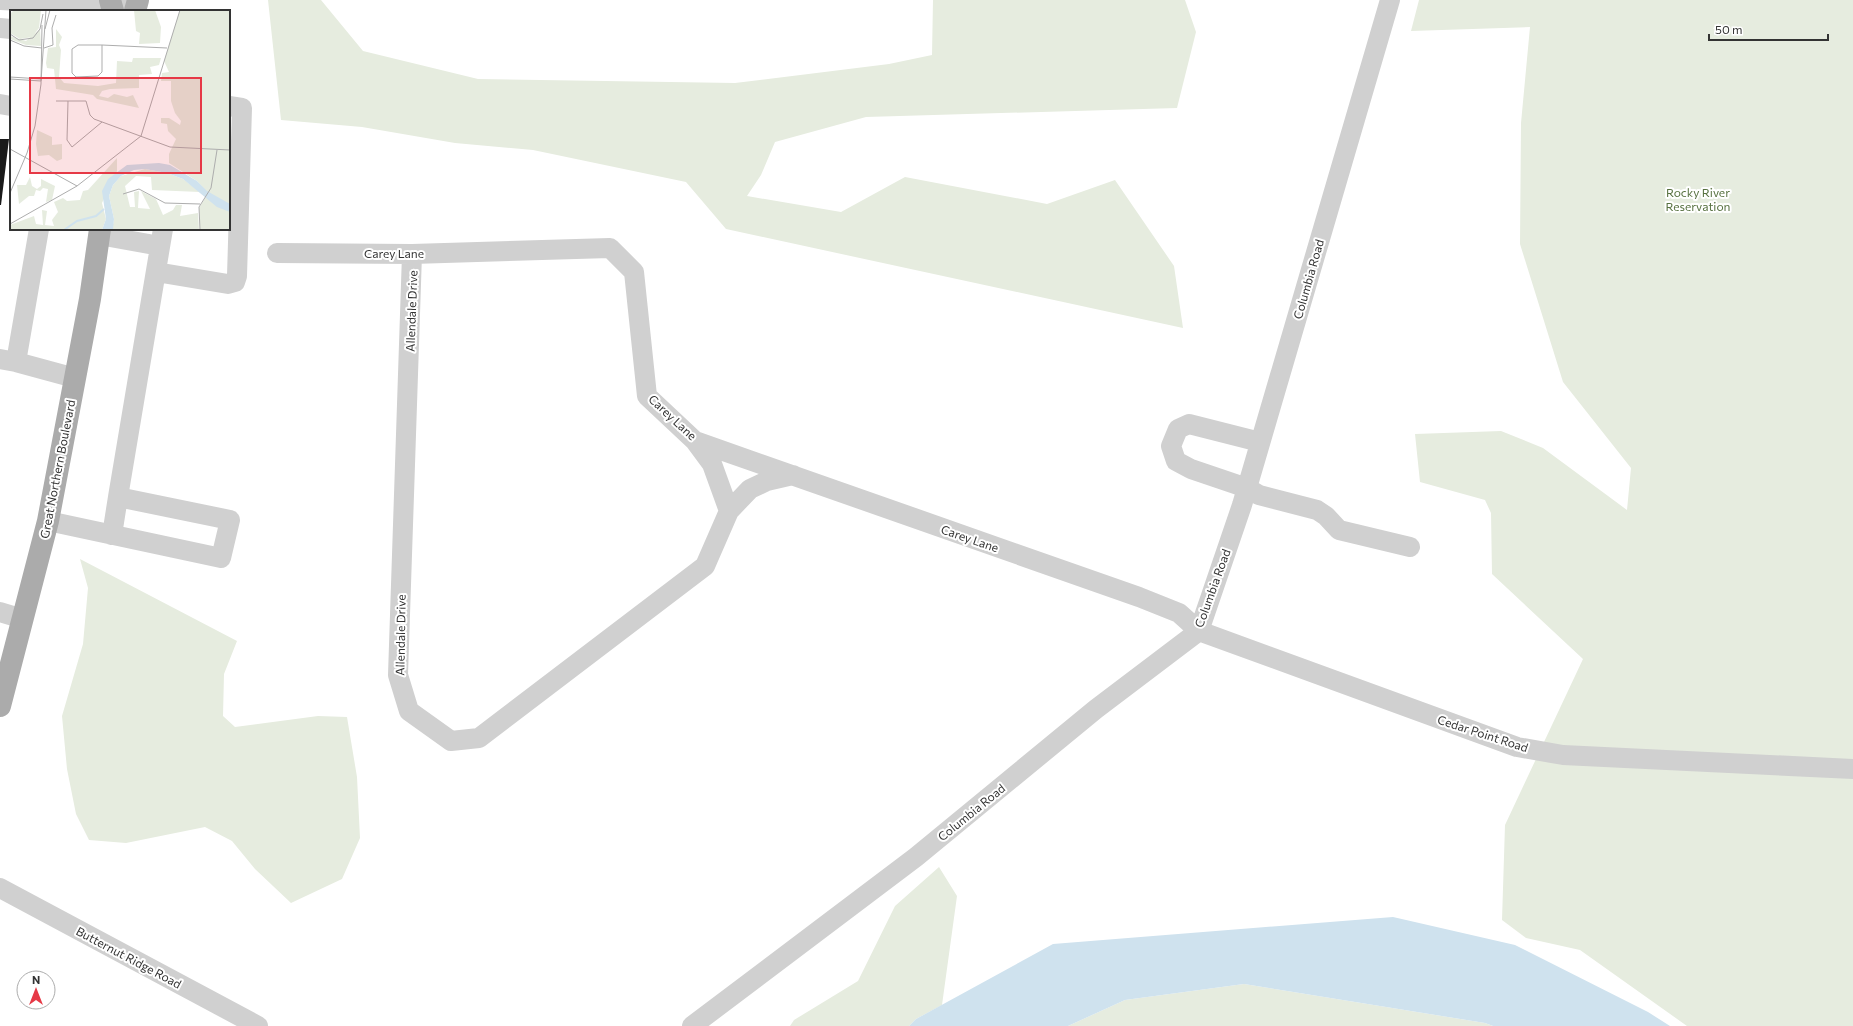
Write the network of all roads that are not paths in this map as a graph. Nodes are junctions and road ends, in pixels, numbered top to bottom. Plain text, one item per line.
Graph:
1 (0, 0) edge
2 (1390, 0) edge
3 (111, 5) edge
4 (136, 6) edge
5 (0, 28) edge
6 (10, 29) edge
7 (0, 104) edge
8 (10, 106) edge
9 (230, 106) edge
10 (39, 230) edge
11 (100, 232) edge
12 (162, 237) edge
13 (277, 253) dead end
14 (412, 254) junction
15 (156, 272) junction
16 (8, 360) edge
17 (75, 378) junction
18 (695, 441) junction
19 (1260, 442) junction
20 (793, 475) junction
21 (1247, 488) junction
22 (118, 497) junction
23 (729, 511) junction
24 (48, 521) junction
25 (112, 536) junction
26 (1410, 547) dead end
27 (0, 612) edge
28 (23, 618) junction
29 (1199, 631) junction
30 (0, 706) edge
31 (1853, 769) edge
32 (0, 888) edge
33 (258, 1026) edge
34 (692, 1026) edge

1 - 3 street
2 - 19 street, Columbia Road
3 - 4 street
5 - 6 street
7 - 8 street
9 - 15 street
10 - 16 street
11 - 12 street
11 - 17 main road, Great Northern Boulevard
12 - 15 street
13 - 14 street, Carey Lane
14 - 18 street, Carey Lane
14 - 23 street, Allendale Drive
15 - 22 street
16 - 17 street
17 - 24 main road, Great Northern Boulevard
18 - 20 street, Carey Lane
18 - 23 street
19 - 21 street, Columbia Road
19 - 21 street
20 - 23 street, Allendale Drive
20 - 29 street, Carey Lane
21 - 26 street
21 - 29 street, Columbia Road
22 - 25 street
22 - 25 street
24 - 25 street
24 - 28 main road, Great Northern Boulevard
27 - 28 street
28 - 30 main road, Great Northern Boulevard
29 - 31 street, Cedar Point Road
29 - 34 street, Columbia Road
32 - 33 street, Butternut Ridge Road

